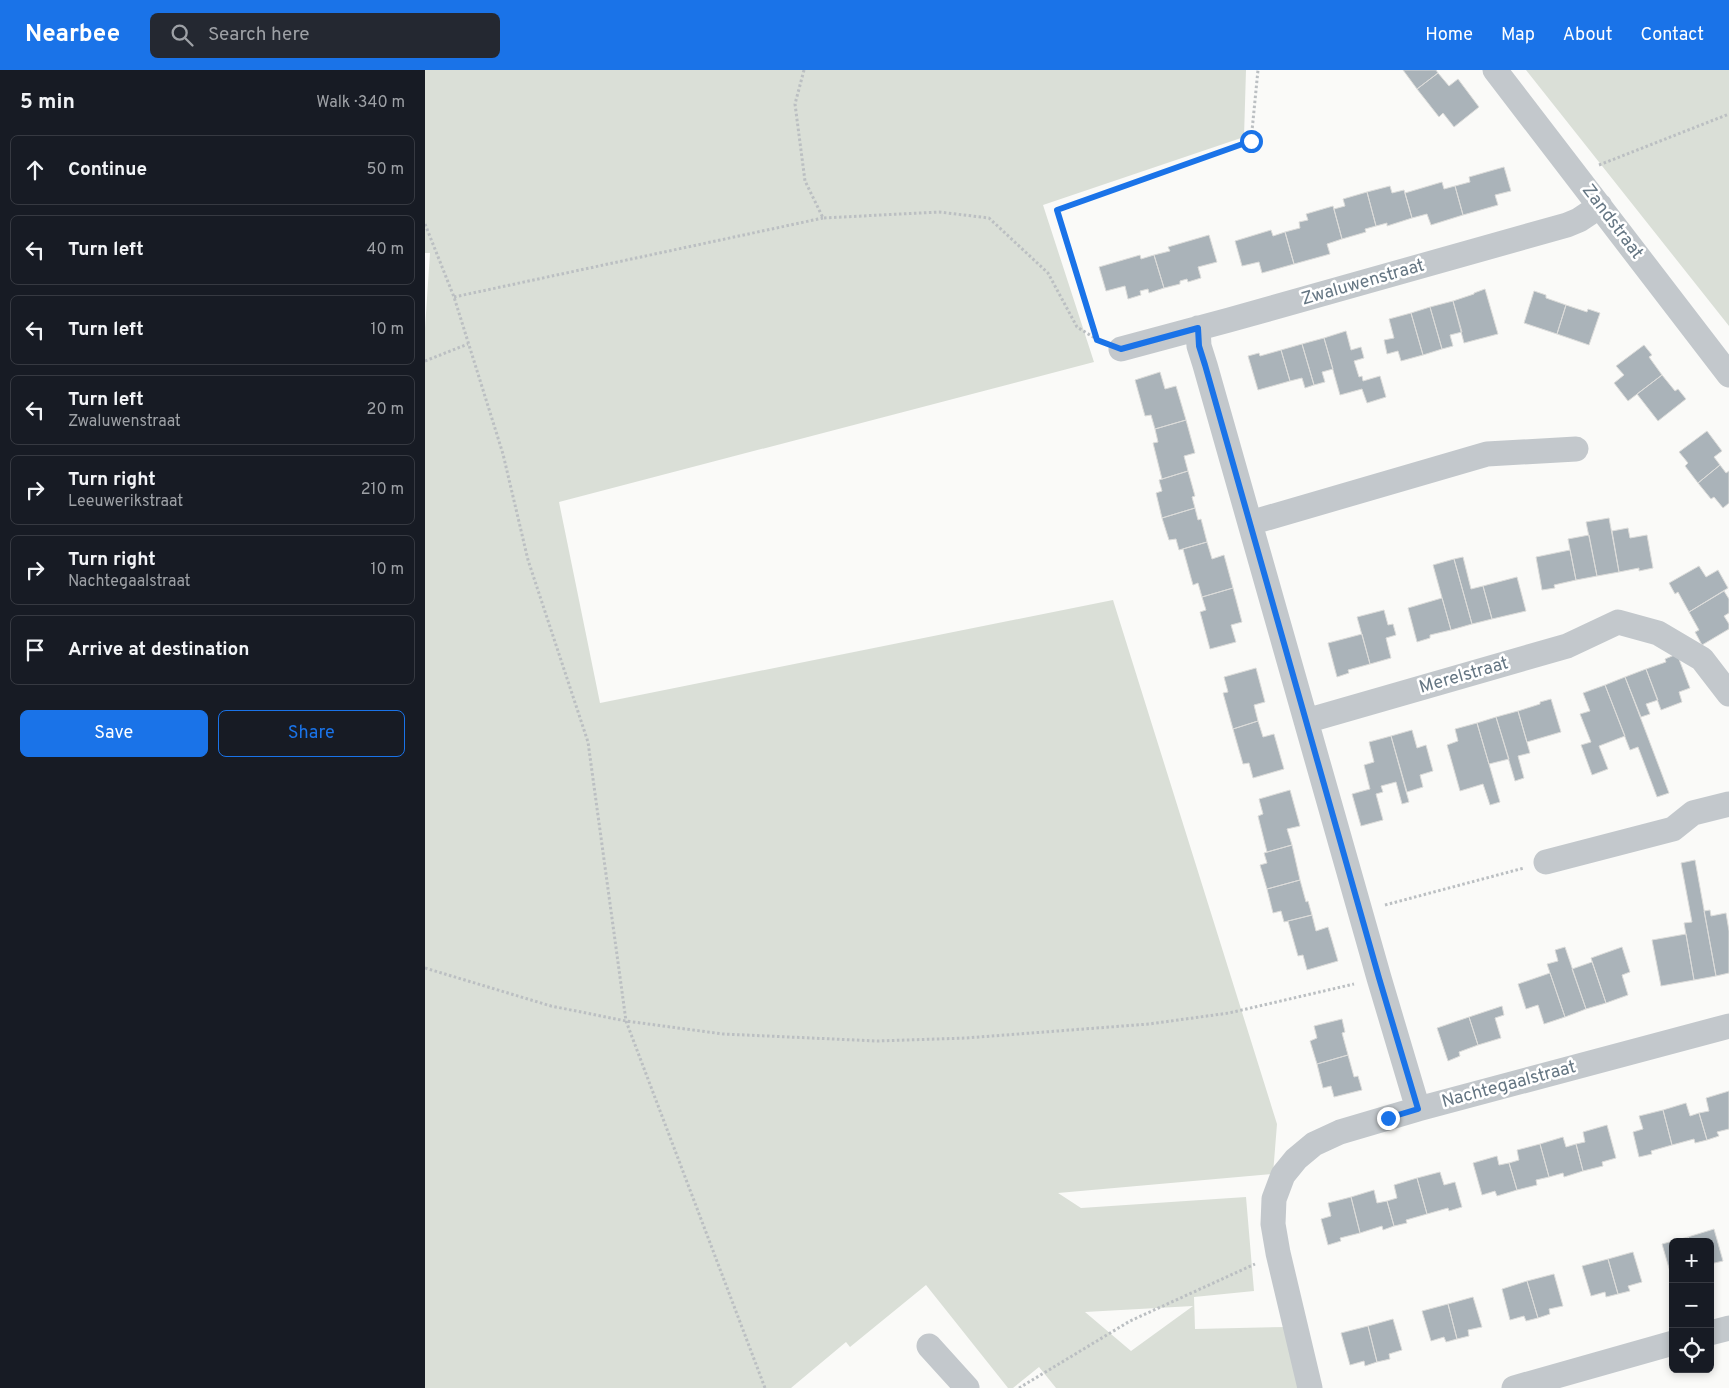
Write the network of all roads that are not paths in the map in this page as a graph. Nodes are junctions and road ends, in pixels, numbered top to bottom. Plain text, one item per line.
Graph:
1 (1495, 70) edge
2 (1600, 206) junction
3 (1198, 328) junction
4 (1121, 349) road end
5 (1729, 375) edge
6 (1577, 449) dead end
7 (1250, 523) junction
8 (1729, 694) edge
9 (1306, 721) junction
10 (1729, 804) edge
11 (1546, 862) road end
12 (1729, 1026) edge
13 (1418, 1109) junction
14 (1729, 1328) edge
15 (1714, 1332) edge
16 (1669, 1344) edge
17 (929, 1346) dead end
18 (967, 1388) edge
19 (1310, 1388) edge
20 (1514, 1388) edge

1 - 2 street, Zandstraat
2 - 3 street, Zwaluwenstraat
2 - 5 street, Zandstraat
3 - 4 street, Zwaluwenstraat
3 - 7 street
6 - 7 street
7 - 9 street
8 - 9 street, Merelstraat
9 - 13 street
10 - 11 street
12 - 13 street, Nachtegaalstraat
13 - 19 street, Nachtegaalstraat
14 - 15 street
16 - 20 street
17 - 18 street

